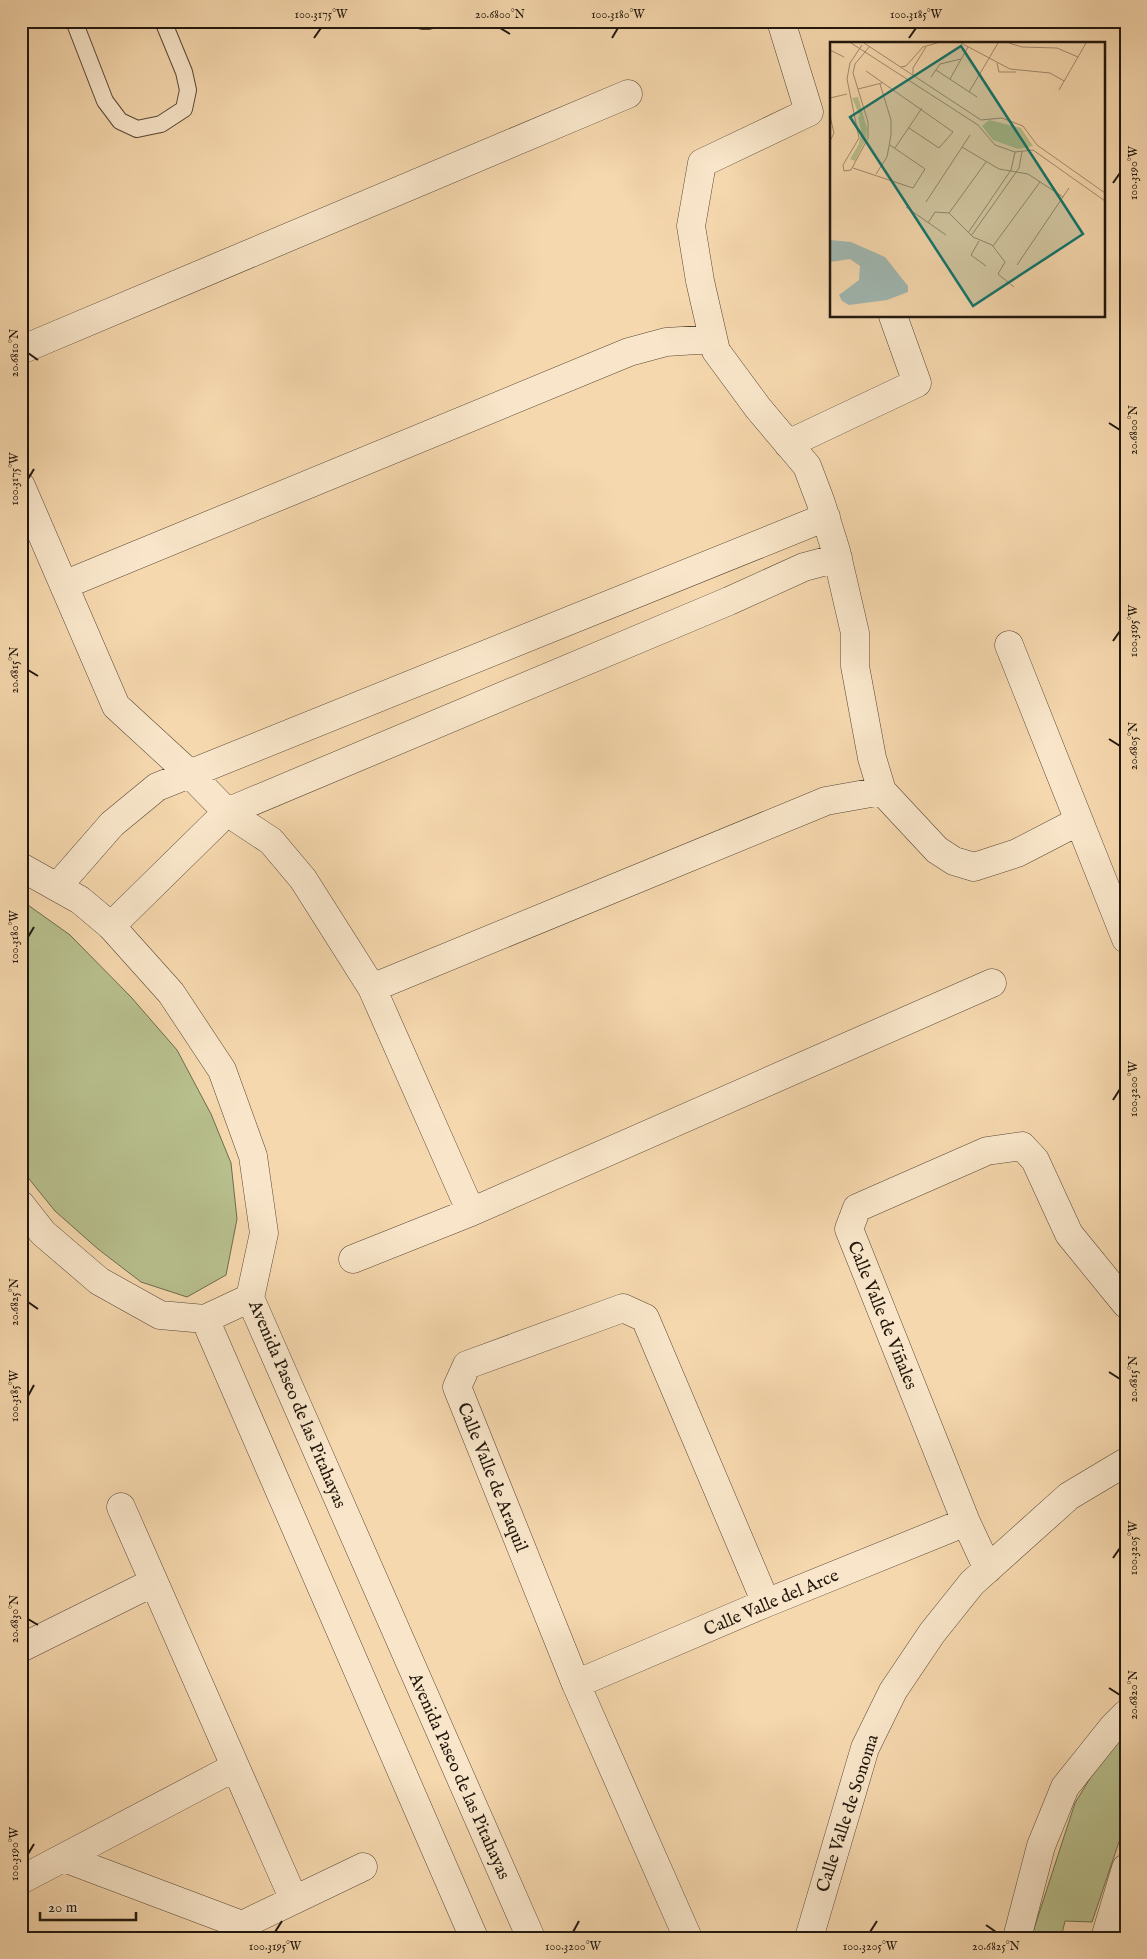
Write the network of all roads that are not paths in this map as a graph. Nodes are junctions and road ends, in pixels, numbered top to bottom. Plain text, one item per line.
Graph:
1 (74, 21) edge
2 (163, 21) edge
3 (422, 21) edge
4 (429, 21) edge
5 (780, 21) edge
6 (628, 94) dead end
7 (893, 318) edge
8 (713, 339) junction
9 (21, 350) edge
10 (788, 444) junction
11 (21, 486) edge
12 (826, 517) junction
13 (838, 558) junction
14 (64, 585) junction
15 (1009, 645) dead end
16 (190, 774) junction
17 (882, 791) junction
18 (227, 812) junction
19 (1079, 821) junction
20 (21, 867) edge
21 (57, 888) junction
22 (111, 926) junction
23 (1126, 939) edge
24 (992, 982) dead end
25 (372, 988) junction
26 (21, 1205) edge
27 (470, 1212) junction
28 (353, 1259) dead end
29 (250, 1298) junction
30 (1126, 1304) edge
31 (205, 1320) junction
32 (1126, 1462) edge
33 (121, 1507) dead end
34 (966, 1522) junction
35 (988, 1569) junction
36 (154, 1582) junction
37 (766, 1603) junction
38 (21, 1648) edge
39 (576, 1684) junction
40 (1126, 1714) edge
41 (235, 1767) junction
42 (64, 1858) junction
43 (363, 1867) dead end
44 (1126, 1868) edge
45 (21, 1880) edge
46 (294, 1900) junction
47 (474, 1938) edge
48 (531, 1938) edge
49 (688, 1938) edge
50 (808, 1938) edge
51 (1017, 1938) edge
52 (1105, 1938) edge

1 - 2 lane
3 - 4 lane
5 - 8 street
6 - 9 street
7 - 10 street
8 - 10 street
8 - 14 street
10 - 12 street
11 - 14 street
12 - 13 street
12 - 16 street
13 - 17 street
13 - 18 street
14 - 16 street
15 - 19 street
16 - 18 street
16 - 21 street
17 - 19 street
17 - 25 street
18 - 22 street
18 - 25 street
19 - 23 street
20 - 21 street, Avenida Paseo de las Pitahayas
21 - 22 street, Avenida Paseo de las Pitahayas
22 - 29 street, Avenida Paseo de las Pitahayas
24 - 27 street
25 - 27 street
26 - 31 street
27 - 28 street
29 - 31 street
29 - 48 street, Avenida Paseo de las Pitahayas
30 - 34 street, Calle Valle de Viñales
31 - 47 street
32 - 35 street, Calle Valle de Sonoma
33 - 36 street
34 - 35 street, Calle Valle de Viñales
34 - 37 street, Calle Valle del Arce
35 - 50 street, Calle Valle de Sonoma
36 - 38 street
36 - 41 street
37 - 39 street, Calle Valle del Arce
37 - 39 street, Calle Valle de Araquil
39 - 49 street, Calle Valle de Araquil
40 - 51 street
41 - 42 street
41 - 46 street
42 - 45 street
42 - 46 street
43 - 46 street
44 - 52 street

